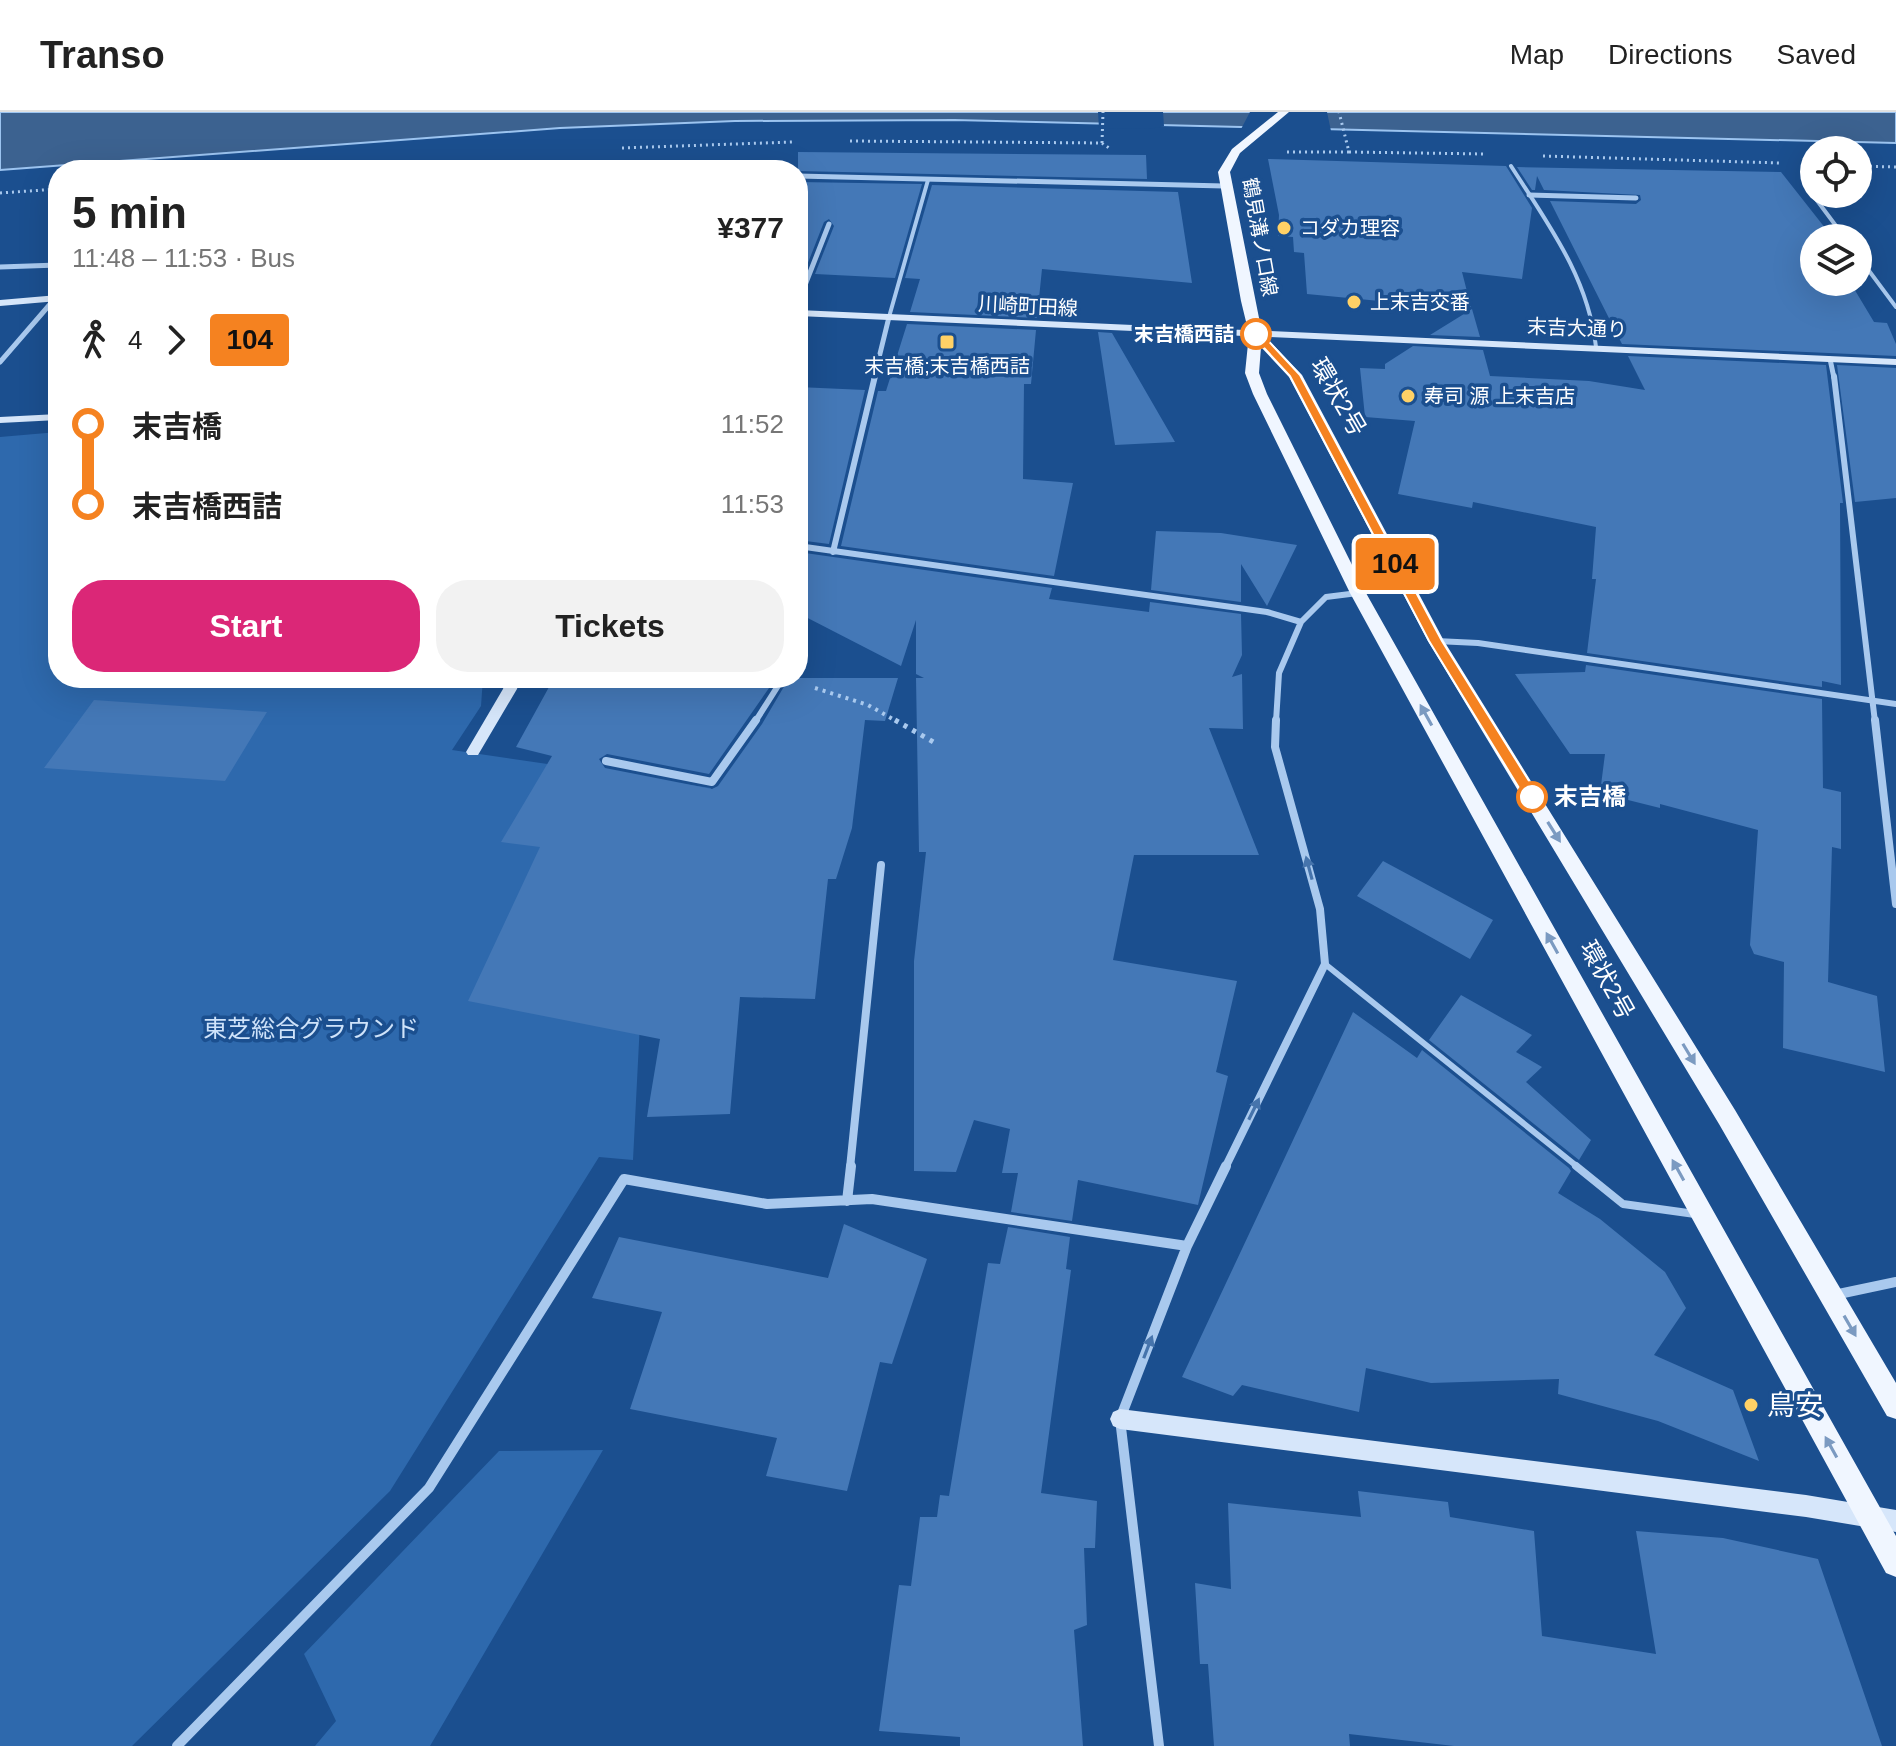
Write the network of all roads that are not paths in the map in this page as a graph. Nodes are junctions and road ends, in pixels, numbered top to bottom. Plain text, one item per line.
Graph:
1 (1284, 112) edge
2 (1511, 166) dead end
3 (808, 176) edge
4 (928, 180) junction
5 (1224, 186) junction
6 (1529, 195) junction
7 (1636, 198) dead end
8 (829, 224) dead end
9 (48, 265) edge
10 (0, 267) edge
11 (1872, 275) edge
12 (808, 278) edge
13 (48, 298) edge
14 (0, 303) edge
15 (48, 307) edge
16 (1896, 307) edge
17 (808, 313) edge
18 (889, 317) junction
19 (1256, 334) junction
20 (1596, 347) junction
21 (1830, 359) junction
22 (0, 362) edge
23 (1896, 362) edge
24 (48, 418) edge
25 (0, 420) edge
26 (808, 548) edge
27 (833, 552) junction
28 (1358, 593) junction
29 (1301, 622) junction
30 (1436, 641) junction
31 (510, 688) edge
32 (779, 688) edge
33 (1871, 701) junction
34 (1896, 704) edge
35 (473, 752) dead end
36 (606, 761) dead end
37 (881, 865) dead end
38 (1896, 904) edge
39 (1325, 964) junction
40 (847, 1201) junction
41 (1703, 1215) junction
42 (1187, 1246) junction
43 (1896, 1282) edge
44 (1832, 1295) junction
45 (1896, 1407) edge
46 (1120, 1419) junction
47 (1869, 1515) junction
48 (1896, 1521) edge
49 (1896, 1563) edge
50 (177, 1746) edge
51 (1159, 1746) edge

1 - 5 main road, 鶴見溝ノ口線
2 - 6 lane
3 - 4 street
4 - 5 street
4 - 18 lane
5 - 19 main road, 鶴見溝ノ口線
6 - 7 street
6 - 20 lane
8 - 12 street
9 - 10 street
11 - 16 lane
13 - 14 street
15 - 22 street
17 - 18 street, 川崎町田線
18 - 19 street, 川崎町田線
18 - 27 street
19 - 20 street, 末吉大通り
19 - 28 main road, 環状2号
19 - 30 main road, 環状2号
20 - 21 street, 末吉大通り
21 - 23 street, 末吉大通り
21 - 33 street
24 - 25 street
26 - 27 street
27 - 29 street
28 - 29 street
41 -> 28 main road, 環状2号
39 -> 29 street
30 - 33 street
30 -> 44 main road, 環状2号
31 - 35 street
32 - 36 street
33 - 34 street
33 - 38 street
37 - 40 street
39 - 41 lane
42 -> 39 street
40 - 42 street
40 - 50 street
47 -> 41 main road, 環状2号
46 -> 42 street
43 - 44 street
44 -> 45 main road, 環状2号
46 - 47 street
46 - 51 street
47 - 48 street
47 - 49 main road, 環状2号

